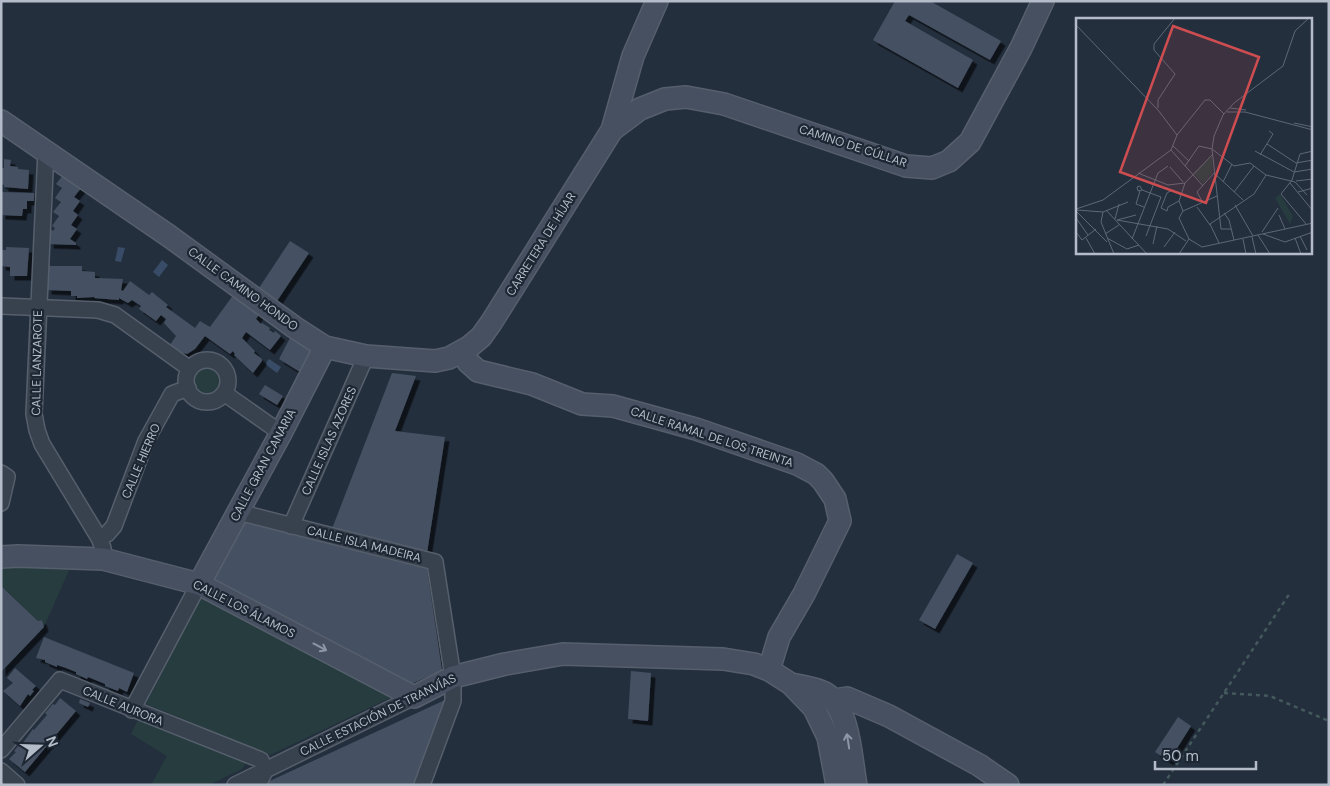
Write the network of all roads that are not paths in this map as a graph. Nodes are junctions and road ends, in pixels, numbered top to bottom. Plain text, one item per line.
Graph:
1 (657, 1) edge
2 (1043, 1) edge
3 (1, 121) edge
4 (612, 130) junction
5 (46, 150) junction
6 (1, 306) edge
7 (38, 306) junction
8 (325, 347) junction
9 (462, 351) junction
10 (366, 356) junction
11 (190, 369) junction
12 (188, 388) junction
13 (224, 393) junction
14 (281, 433) junction
15 (1, 473) edge
16 (1, 503) edge
17 (238, 512) junction
18 (291, 526) junction
19 (101, 549) junction
20 (1, 557) edge
21 (199, 584) junction
22 (769, 670) junction
23 (453, 677) junction
24 (791, 684) junction
25 (414, 697) junction
26 (834, 700) junction
27 (132, 710) junction
28 (828, 737) junction
29 (1, 750) edge
30 (1, 771) edge
31 (265, 771) junction
32 (16, 785) edge
33 (235, 785) edge
34 (258, 785) edge
35 (422, 785) edge
36 (837, 785) edge
37 (856, 785) edge
38 (1008, 785) edge

1 - 4 street
2 - 4 street, CAMINO DE CÚLLAR
3 - 5 street, CALLE CAMINO HONDO
4 - 9 street, CARRETERA DE HÍJAR
5 - 7 street, CALLE LANZAROTE
5 - 8 street, CALLE CAMINO HONDO
6 - 7 street
7 - 11 street
7 - 19 street, CALLE LANZAROTE
8 - 10 street, CALLE CAMINO HONDO
8 - 14 street, CALLE GRAN CANARIA
9 - 10 street, CALLE CAMINO HONDO
9 - 22 street, CALLE RAMAL DE LOS TREINTA
10 - 18 street, CALLE ISLAS AZORES
11 - 12 street
11 - 13 street
12 - 13 street
12 - 19 street, CALLE HIERRO
13 - 14 street
14 - 17 street, CALLE GRAN CANARIA
15 - 16 street
17 - 18 street, CALLE ISLA MADEIRA
17 - 21 street, CALLE GRAN CANARIA
18 - 23 street, CALLE ISLA MADEIRA
19 - 20 street, CALLE LOS ÁLAMOS
19 - 21 street, CALLE LOS ÁLAMOS
21 -> 25 street, CALLE LOS ÁLAMOS
21 - 27 street
22 - 23 street, CALLE ESTACIÓN DE TRANVÍAS
22 - 24 street, CALLE ESTACIÓN DE TRANVÍAS
23 - 25 street, CALLE ESTACIÓN DE TRANVÍAS
23 - 35 street
24 - 26 street
24 - 28 street
25 - 31 street, CALLE ESTACIÓN DE TRANVÍAS
26 - 28 street
37 -> 26 street
26 - 38 street
27 - 29 street, CALLE AURORA
27 - 31 street, CALLE AURORA
28 - 36 street
30 - 32 street
31 - 33 street, CALLE ESTACIÓN DE TRANVÍAS
31 - 34 street

